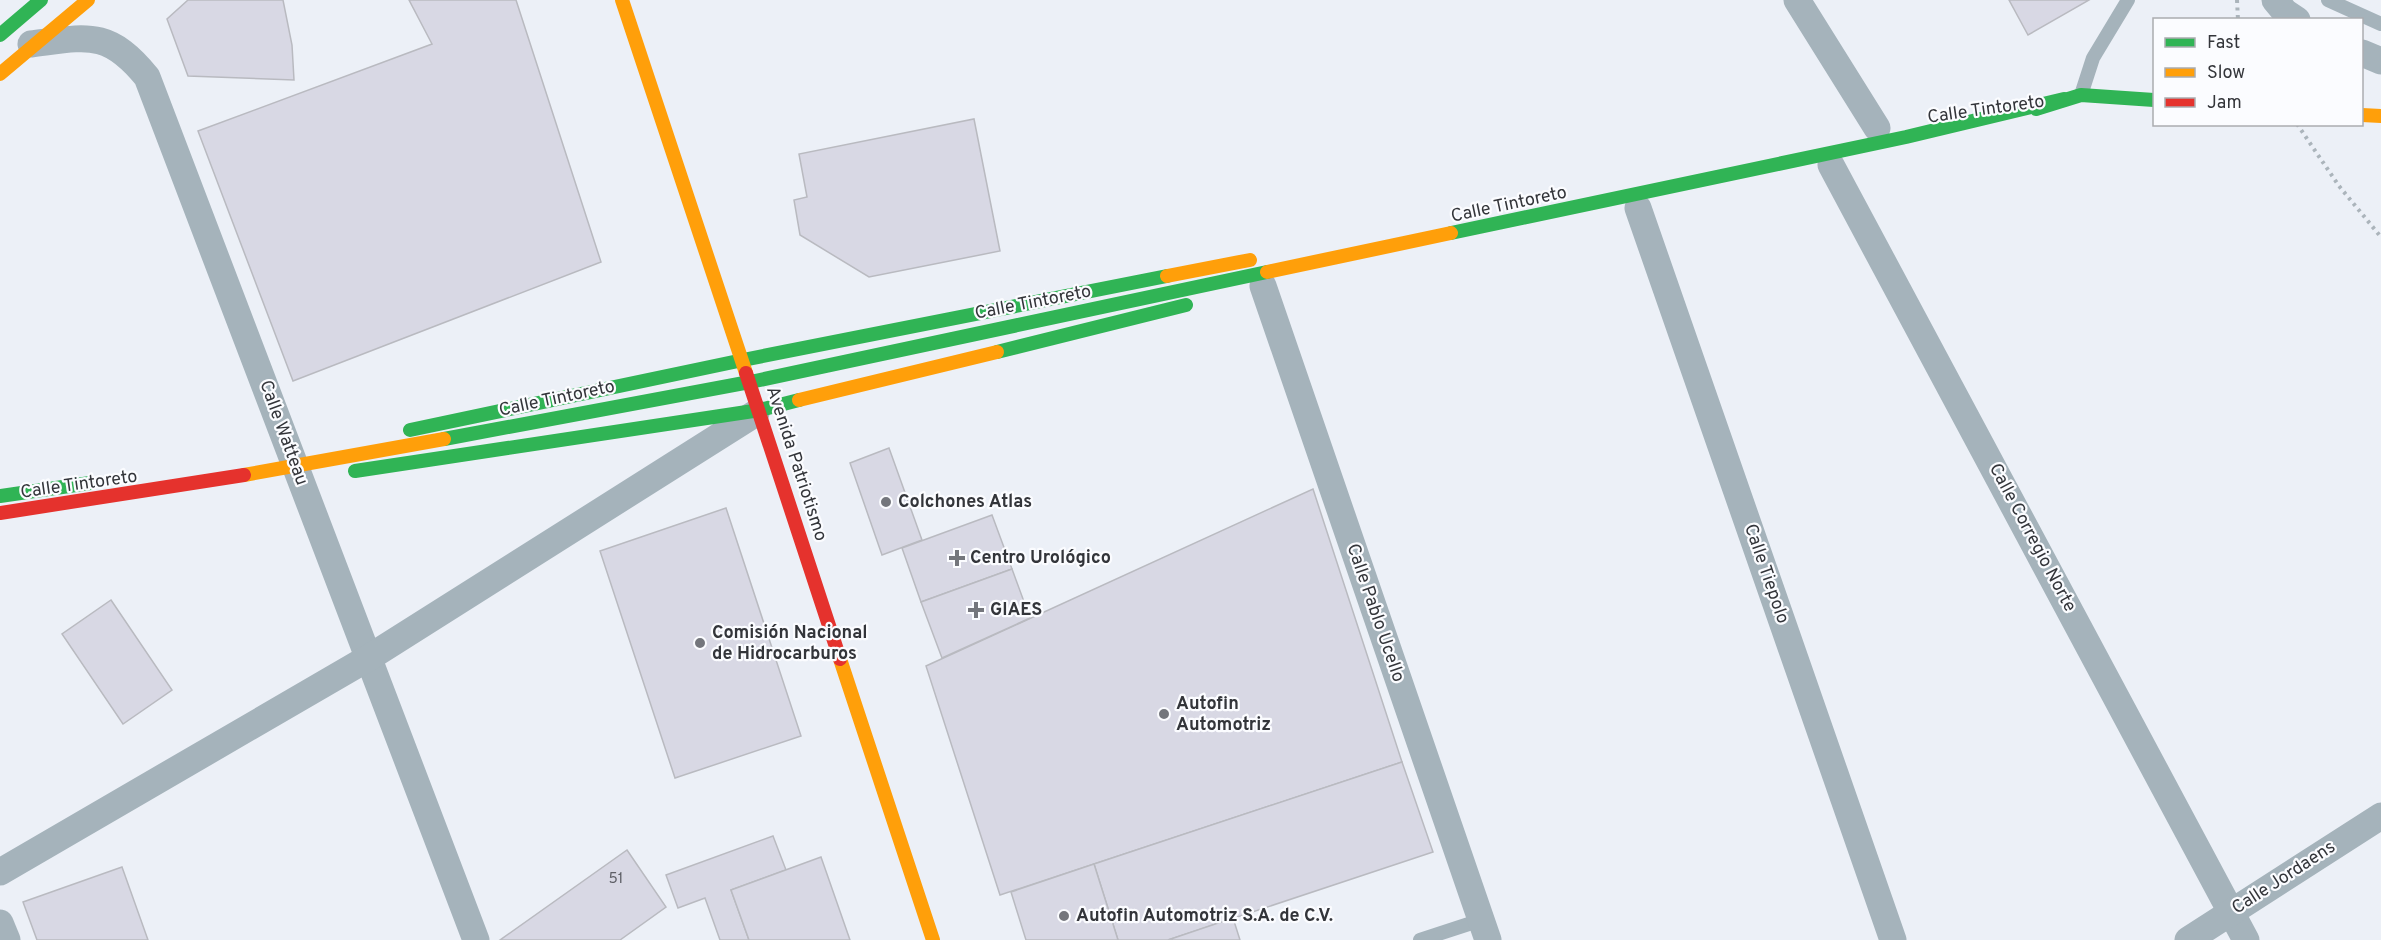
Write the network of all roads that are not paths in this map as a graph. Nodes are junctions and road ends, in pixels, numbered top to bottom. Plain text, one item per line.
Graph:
1 (88, 0) edge
2 (622, 0) edge
3 (1797, 0) edge
4 (2128, 0) edge
5 (2275, 0) edge
6 (2328, 0) edge
7 (46, 4) edge
8 (2294, 18) edge
9 (2381, 24) edge
10 (0, 35) edge
11 (0, 50) edge
12 (2363, 54) edge
13 (2381, 61) edge
14 (0, 74) edge
15 (2081, 95) junction
16 (2064, 99) junction
17 (2153, 100) edge
18 (2363, 115) edge
19 (2381, 116) edge
20 (1882, 127) joint
21 (1831, 165) junction
22 (1638, 208) junction
23 (1268, 256) dead end
24 (1263, 286) junction
25 (1217, 297) dead end
26 (1195, 303) dead end
27 (743, 360) junction
28 (760, 410) junction
29 (175, 471) dead end
30 (301, 471) junction
31 (335, 474) dead end
32 (105, 481) dead end
33 (0, 496) edge
34 (0, 513) edge
35 (0, 525) edge
36 (369, 657) junction
37 (2381, 816) edge
38 (0, 872) edge
39 (2232, 911) junction
40 (0, 923) edge
41 (1484, 930) edge
42 (6, 940) edge
43 (476, 940) edge
44 (933, 940) edge
45 (1420, 940) edge
46 (1893, 940) edge
47 (2188, 940) edge
48 (2246, 940) edge

1 - 14 main road
2 - 27 main road, Avenida Patriotismo
3 - 20 street
4 - 15 lane
5 - 8 street
6 - 9 lane
7 - 10 main road
7 - 11 main road
11 - 30 street, Calle Watteau
12 - 13 street
15 - 16 main road, Calle Tintoreto
15 - 17 main road, Calle Tintoreto
16 - 20 main road, Calle Tintoreto
16 - 21 main road, Calle Tintoreto
16 - 34 main road
18 - 19 main road
21 - 22 main road, Calle Tintoreto
21 - 39 street, Calle Corregio Norte
22 - 24 main road, Calle Tintoreto
22 - 46 street, Calle Tiepolo
23 - 27 main road, Calle Tintoreto
24 - 25 main road, Calle Tintoreto
24 - 41 street, Calle Pablo Ucello
26 - 28 main road, Calle Tintoreto
27 - 28 main road, Avenida Patriotismo
27 - 30 main road, Calle Tintoreto
28 - 31 main road, Calle Tintoreto
28 - 36 street, Calle Tintoreto
28 - 44 main road, Avenida Patriotismo
29 - 30 main road, Calle Tintoreto
30 - 35 main road, Calle Tintoreto
30 - 36 street, Calle Watteau
32 - 33 main road, Calle Tintoreto
36 - 38 street, Calle Tintoreto
36 - 43 street, Calle Watteau
37 - 39 street, Calle Jordaens
39 - 47 street, Calle Jordaens
39 - 48 street, Calle Corregio Norte
40 - 42 street
41 - 45 lane

